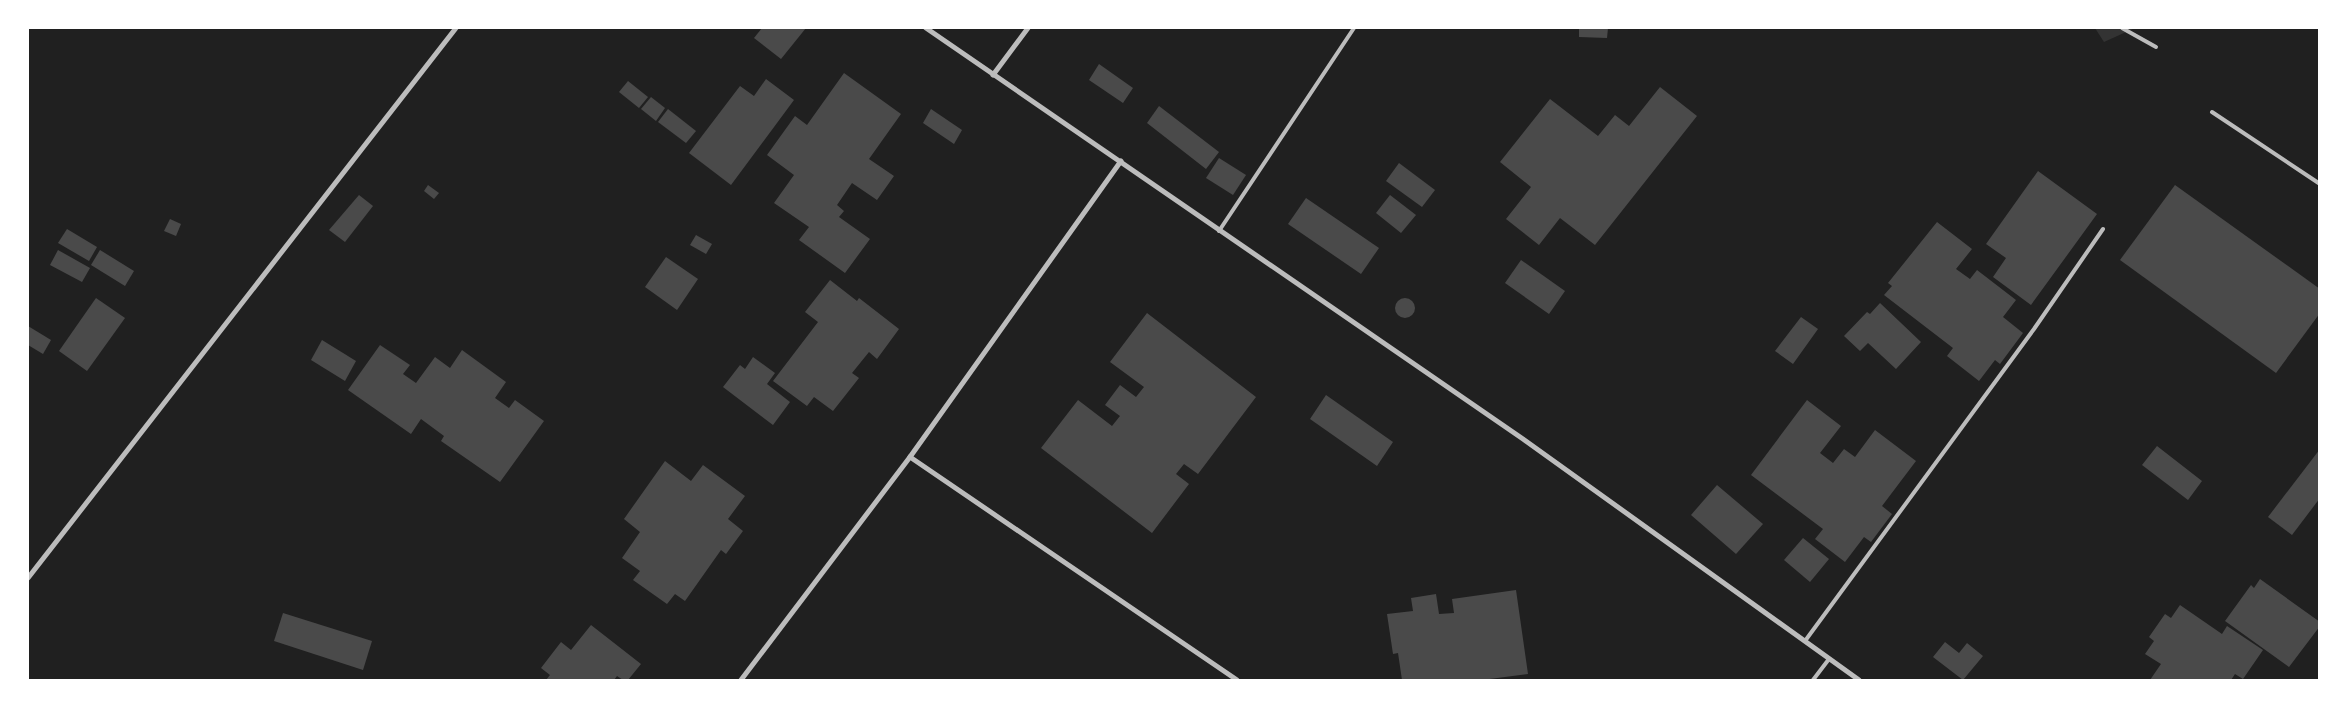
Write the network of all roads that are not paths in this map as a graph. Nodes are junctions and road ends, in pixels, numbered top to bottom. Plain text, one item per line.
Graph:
1 (456, 28) edge
2 (926, 28) edge
3 (1028, 28) edge
4 (1354, 28) edge
5 (2122, 28) edge
6 (2156, 47) dead end
7 (993, 75) junction
8 (2212, 112) dead end
9 (1121, 160) junction
10 (2320, 184) edge
11 (2103, 229) dead end
12 (1219, 231) junction
13 (910, 457) junction
14 (28, 578) edge
15 (1805, 640) junction
16 (1829, 659) junction
17 (741, 680) edge
18 (1237, 680) edge
19 (1813, 680) edge
20 (1858, 680) edge

1 - 14 street
2 - 7 street
3 - 7 street
4 - 12 lane
5 - 6 lane
7 - 9 street
8 - 10 lane
9 - 12 street
9 - 13 street
11 - 15 lane
12 - 15 street
13 - 17 street
13 - 18 street
15 - 16 street
16 - 19 lane
16 - 20 street

